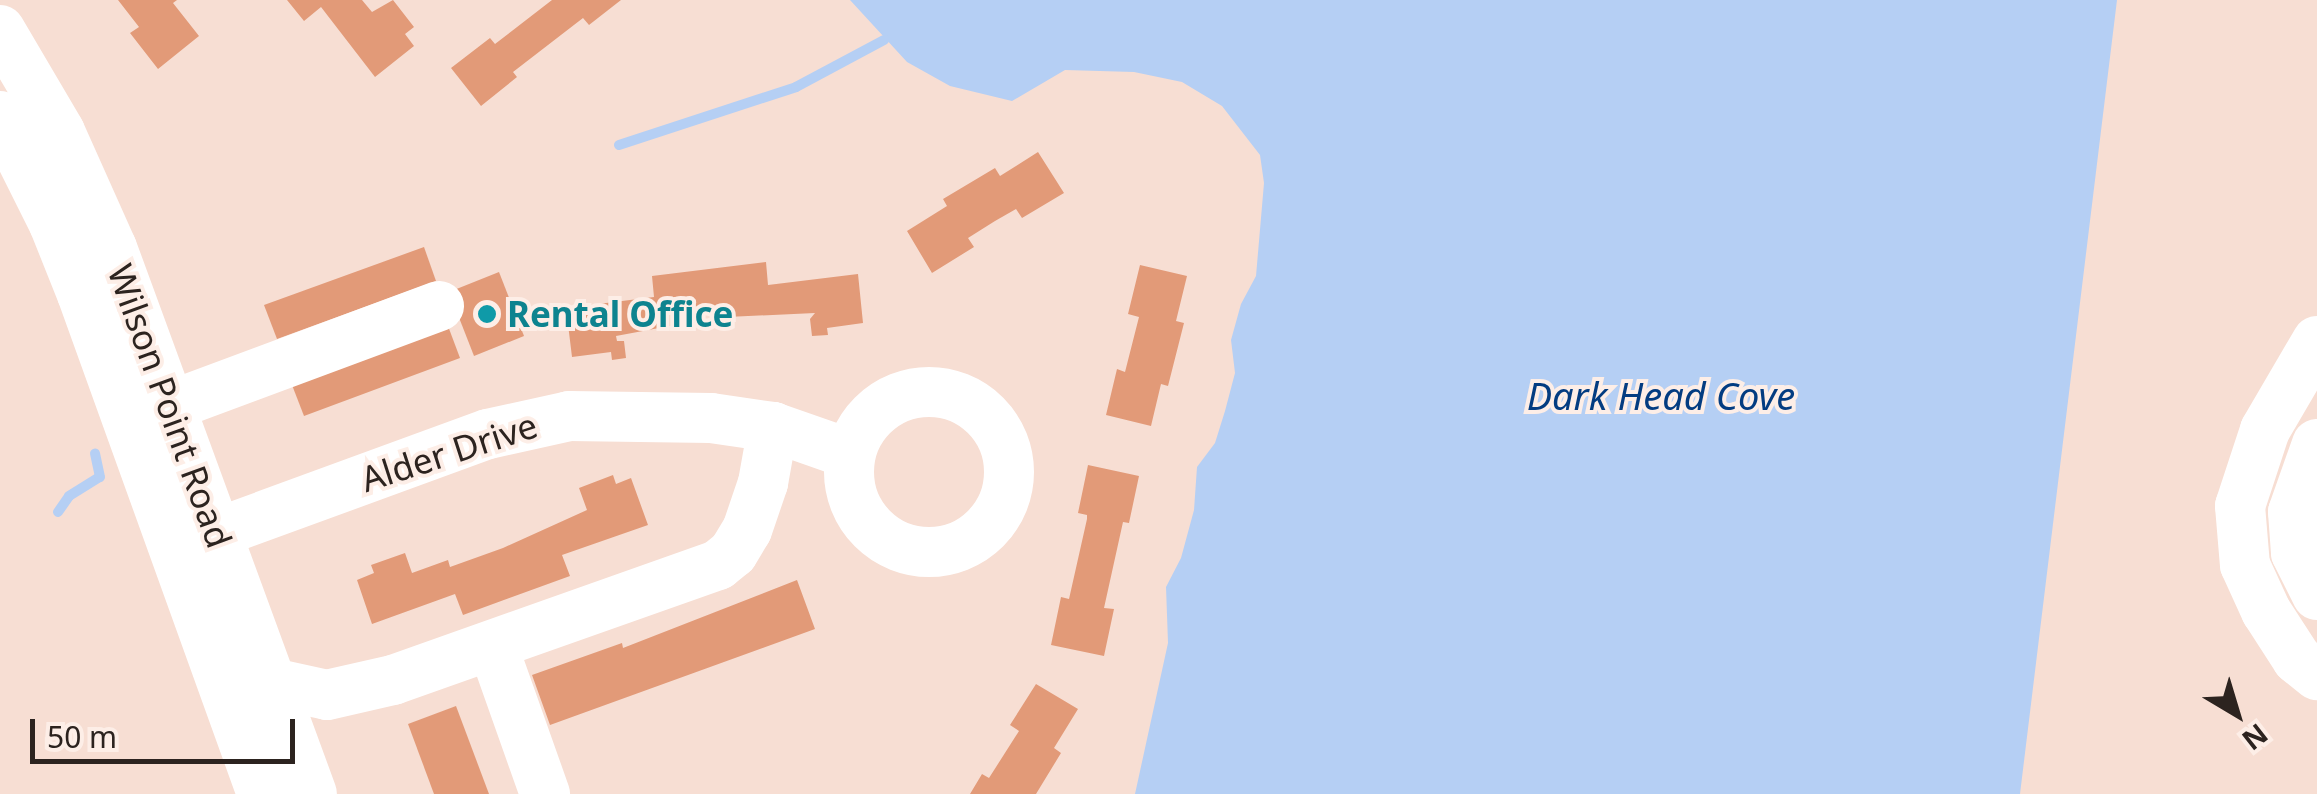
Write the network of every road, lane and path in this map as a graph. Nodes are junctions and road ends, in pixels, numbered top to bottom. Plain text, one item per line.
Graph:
1 (0, 30) edge
2 (0, 116) edge
3 (439, 306) dead end
4 (2317, 341) edge
5 (170, 406) junction
6 (773, 427) junction
7 (2317, 444) edge
8 (850, 454) dead end
9 (195, 541) junction
10 (2317, 596) edge
11 (494, 647) junction
12 (2317, 675) edge
13 (272, 684) junction
14 (262, 794) edge
15 (312, 794) edge
16 (545, 794) edge

1 - 5 street, Wilson Point Road
2 - 9 street, Wilson Point Road
3 - 5 street
4 - 12 street
5 - 9 street, Wilson Point Road
6 - 8 street, Alder Drive
6 - 9 street, Alder Drive
6 - 11 street
7 - 10 street
9 - 13 street, Wilson Point Road
9 - 14 street, Wilson Point Road
11 - 13 street
11 - 16 street
13 - 15 street, Wilson Point Road

